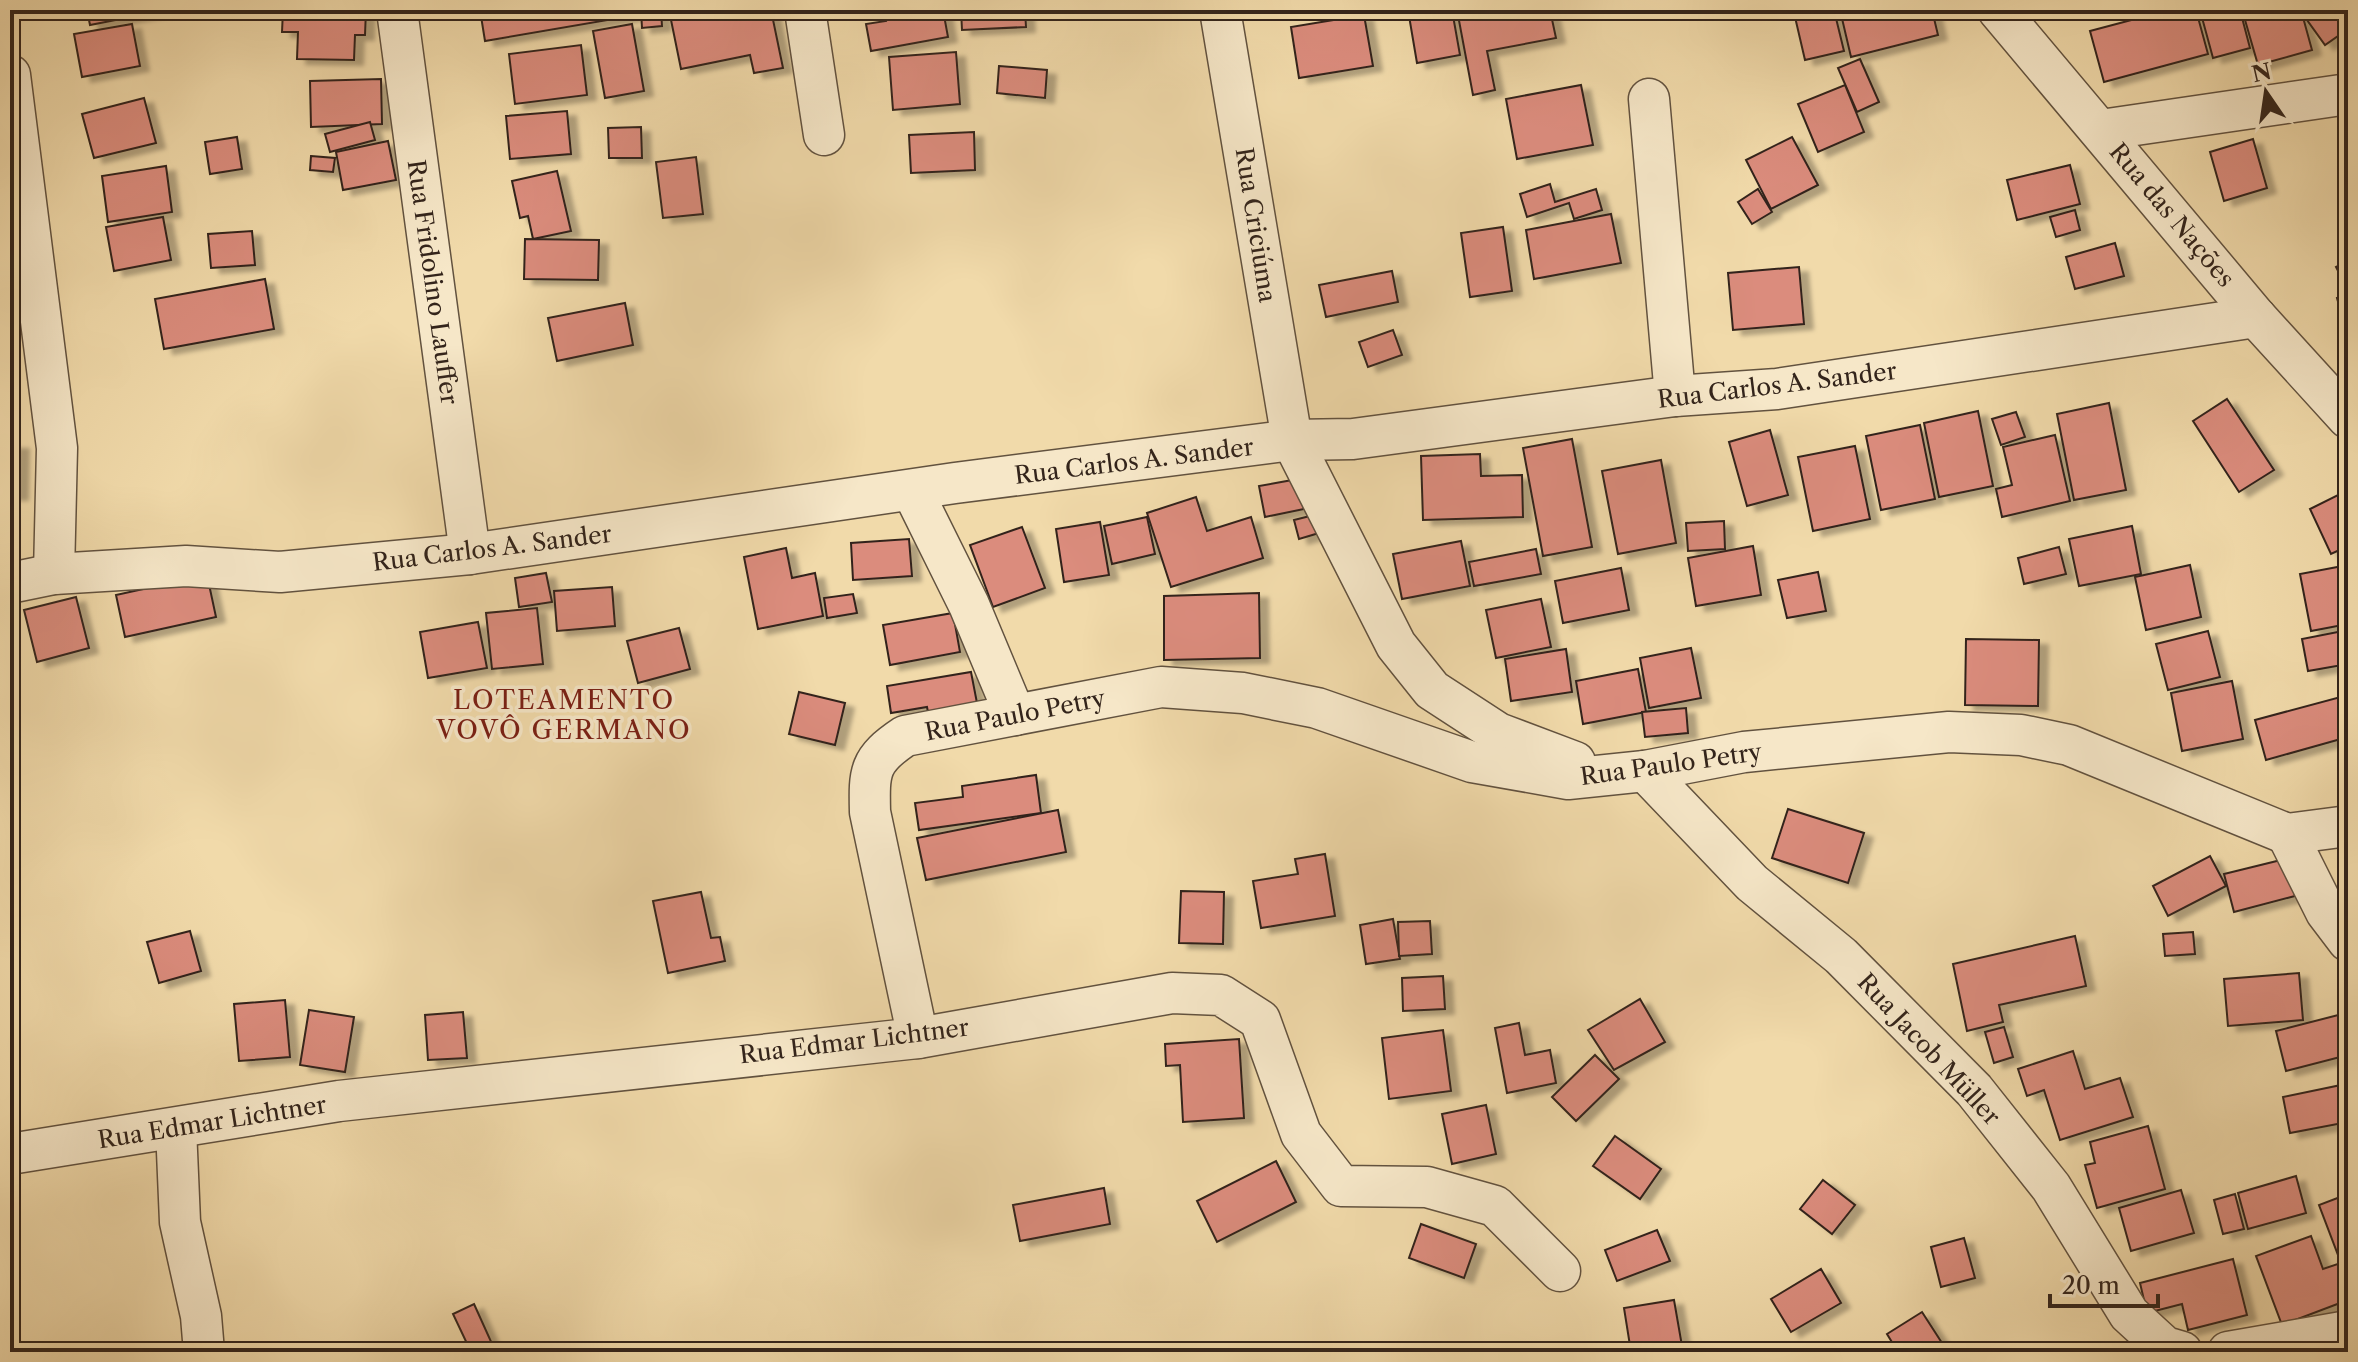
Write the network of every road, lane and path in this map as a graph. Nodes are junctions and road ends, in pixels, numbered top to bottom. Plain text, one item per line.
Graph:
1 (397, 10) edge
2 (805, 10) edge
3 (1220, 10) edge
4 (1998, 10) edge
5 (10, 75) edge
6 (2348, 94) edge
7 (1649, 99) dead end
8 (2101, 130) junction
9 (824, 135) dead end
10 (2256, 317) junction
11 (1675, 396) junction
12 (2348, 418) edge
13 (1292, 440) junction
14 (912, 490) junction
15 (470, 554) junction
16 (54, 574) junction
17 (10, 583) edge
18 (1015, 715) junction
19 (1627, 773) junction
20 (2348, 826) edge
21 (2287, 834) junction
22 (2348, 941) edge
23 (918, 1038) junction
24 (176, 1128) junction
25 (10, 1154) edge
26 (1560, 1271) dead end
27 (2348, 1331) edge
28 (204, 1352) edge
29 (2182, 1352) edge
30 (2228, 1352) edge

1 - 15 street, Rua Fridolino Lauffer
2 - 9 street
3 - 13 street, Rua Criciúma
4 - 8 street, Rua das Nações
5 - 16 street
6 - 8 street
7 - 11 street
8 - 10 street, Rua das Nações
10 - 11 street, Rua Carlos A. Sander
10 - 12 street, Rua das Nações
11 - 13 street, Rua Carlos A. Sander
13 - 14 street, Rua Carlos A. Sander
13 - 19 street, Rua Criciúma
14 - 15 street, Rua Carlos A. Sander
14 - 18 street
15 - 16 street, Rua Carlos A. Sander
16 - 17 street, Rua Carlos A. Sander
18 - 19 street, Rua Paulo Petry
18 - 23 street, Rua Paulo Petry
19 - 21 street, Rua Paulo Petry
19 - 29 street, Rua Jacob Müller
20 - 21 street
21 - 22 street
23 - 24 street, Rua Edmar Lichtner
23 - 26 street, Rua Edmar Lichtner
24 - 25 street, Rua Edmar Lichtner
24 - 28 street
27 - 30 street

